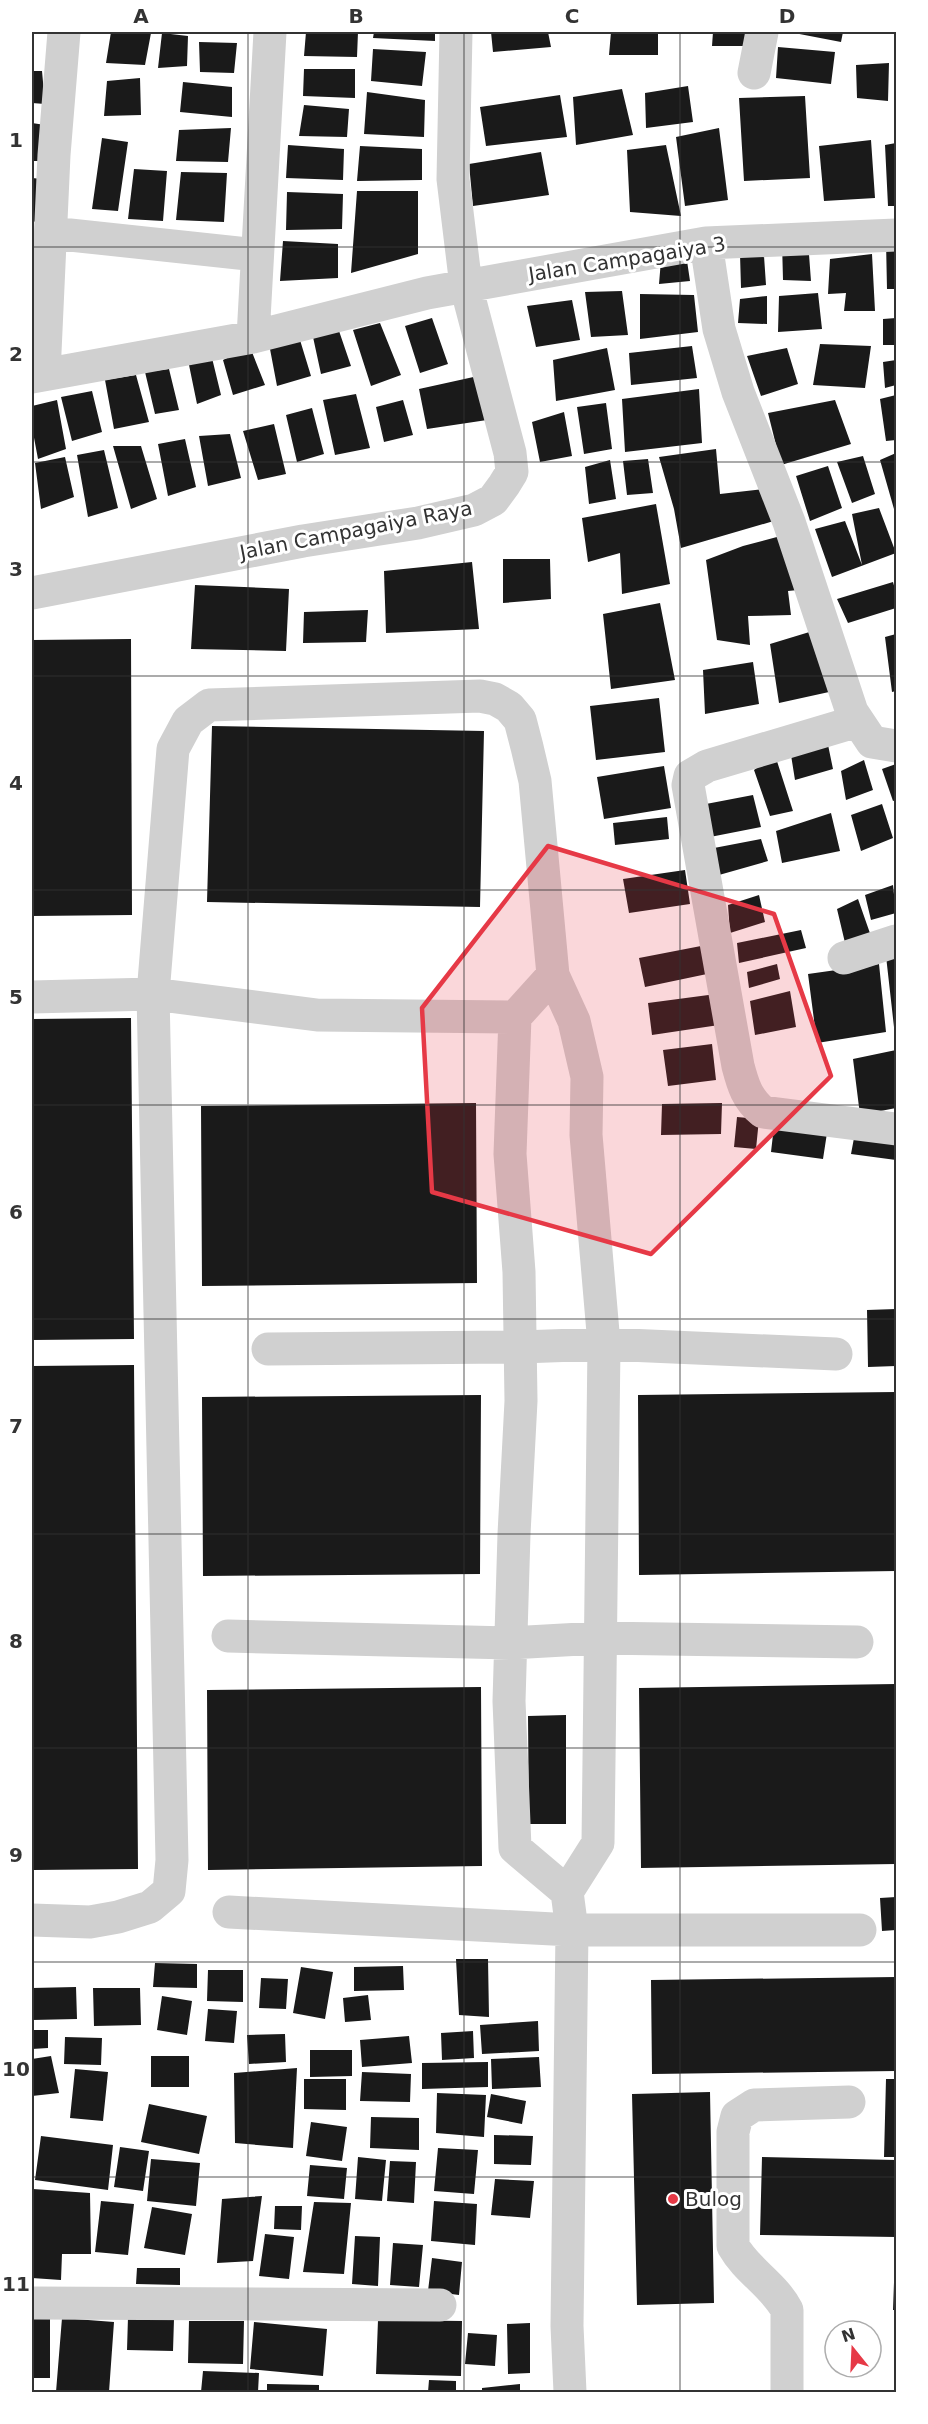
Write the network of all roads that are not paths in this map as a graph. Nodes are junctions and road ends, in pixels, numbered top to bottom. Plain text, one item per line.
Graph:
1 (64, 32) edge
2 (270, 32) edge
3 (456, 32) edge
4 (762, 32) edge
5 (754, 73) dead end
6 (51, 233) junction
7 (897, 236) edge
8 (706, 243) junction
9 (257, 255) junction
10 (466, 286) junction
11 (253, 337) junction
12 (38, 376) edge
13 (32, 593) edge
14 (858, 721) junction
15 (897, 746) edge
16 (897, 941) edge
17 (844, 958) dead end
18 (553, 975) junction
19 (153, 994) junction
20 (32, 997) edge
21 (515, 1017) junction
22 (897, 1129) edge
23 (603, 1344) junction
24 (520, 1347) junction
25 (268, 1349) dead end
26 (836, 1354) dead end
27 (228, 1636) dead end
28 (599, 1638) junction
29 (857, 1642) dead end
30 (510, 1643) junction
31 (567, 1892) junction
32 (229, 1912) dead end
33 (32, 1920) edge
34 (572, 1930) junction
35 (860, 1930) dead end
36 (849, 2102) dead end
37 (32, 2303) edge
38 (440, 2305) dead end
39 (570, 2392) edge
40 (787, 2392) edge

1 - 6 street
2 - 9 street
3 - 10 street, Jalan Campagaiya Raya
4 - 5 street
6 - 9 street
6 - 12 street
7 - 8 street, Jalan Campagaiya 3
8 - 10 street, Jalan Campagaiya 3
8 - 14 street
9 - 11 street
10 - 11 street, Jalan Campagaiya 3
10 - 13 street, Jalan Campagaiya Raya
11 - 12 street, Jalan Campagaiya 3
14 - 15 street
14 - 22 street
16 - 17 street
18 - 19 street
18 - 21 street
18 - 23 street
19 - 20 street
19 - 21 street
19 - 33 street
21 - 24 street
23 - 24 street
23 - 26 street
23 - 28 street
24 - 25 street
24 - 30 street
27 - 30 street
28 - 29 street
28 - 30 street
28 - 31 street
30 - 31 street
31 - 34 street
32 - 34 street
34 - 35 street
34 - 39 street
36 - 40 street
37 - 38 street

